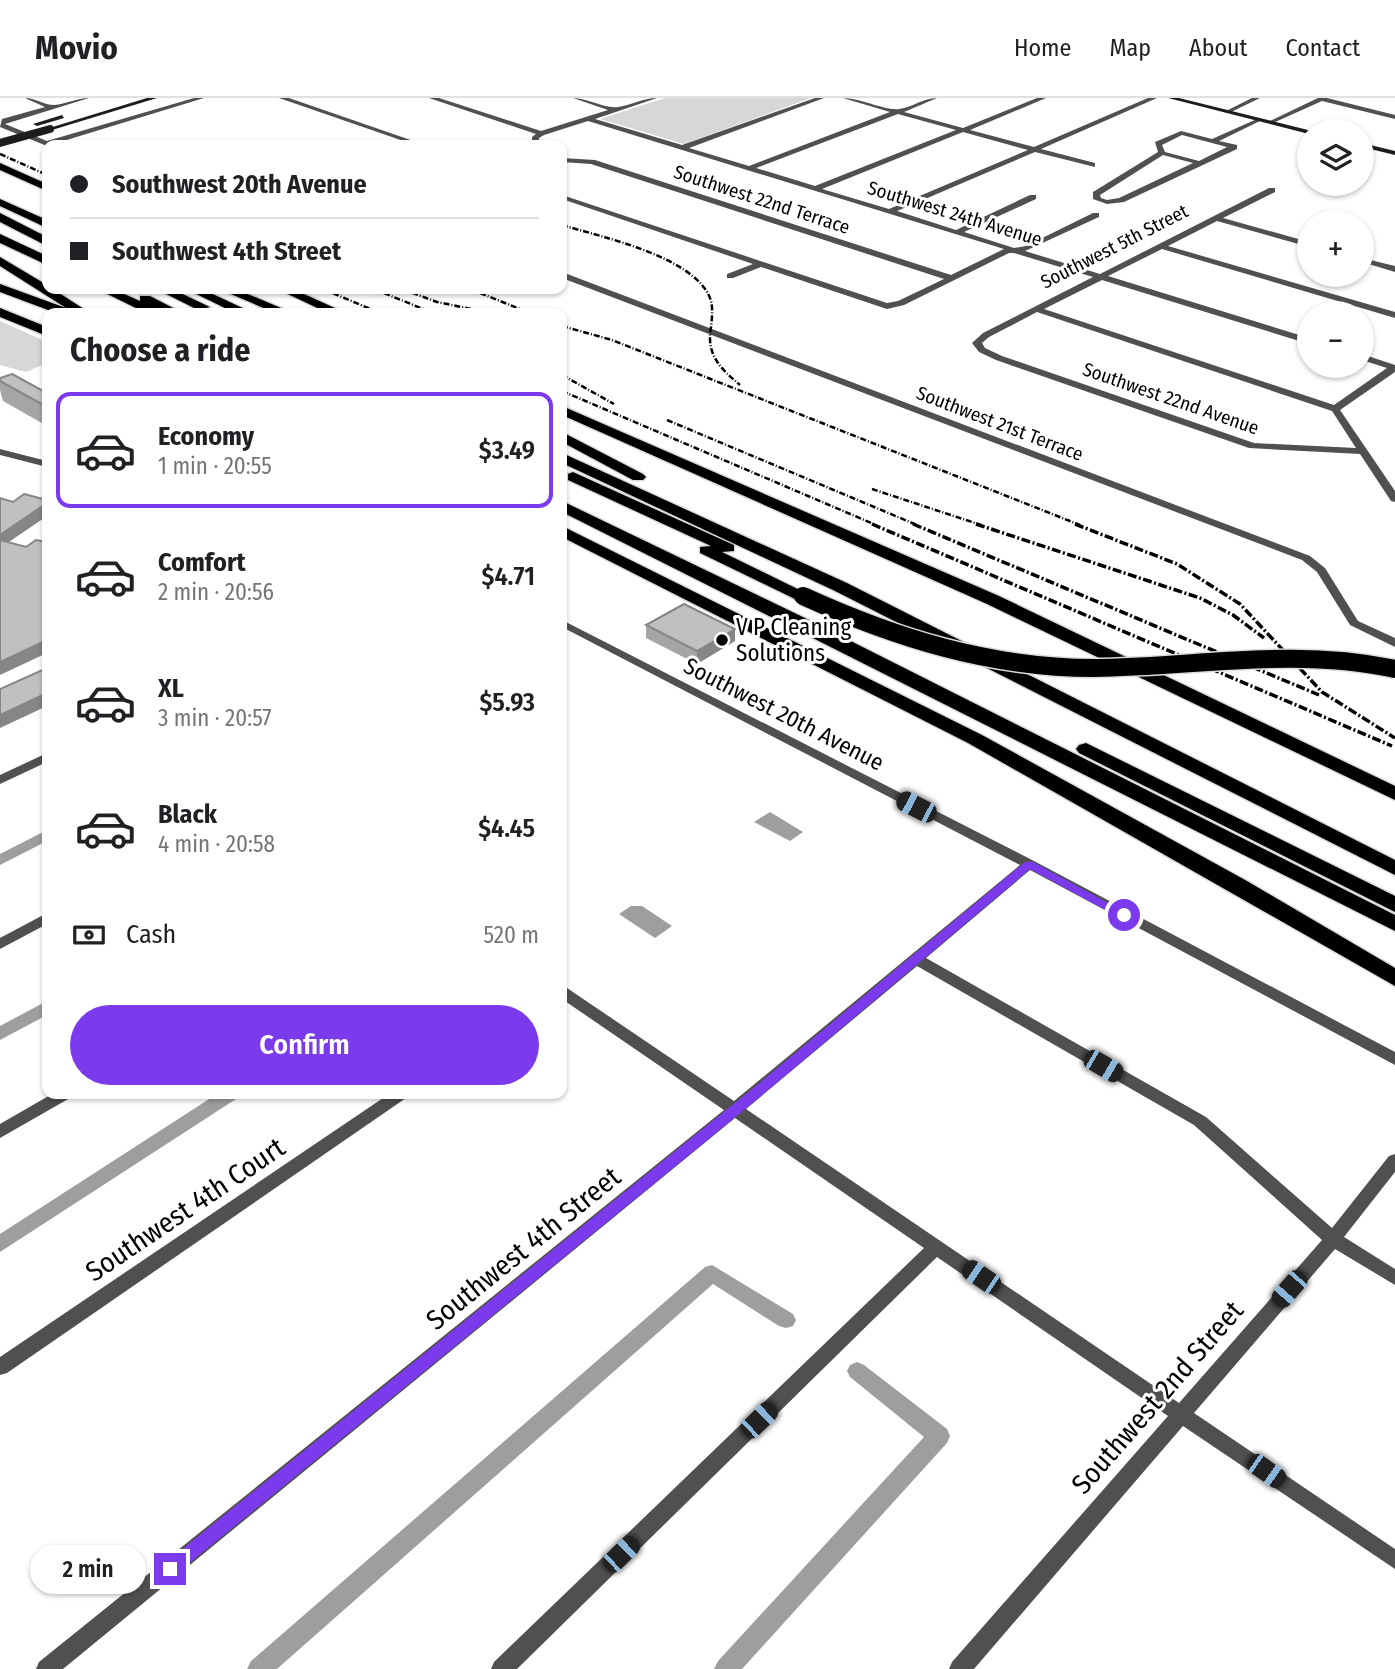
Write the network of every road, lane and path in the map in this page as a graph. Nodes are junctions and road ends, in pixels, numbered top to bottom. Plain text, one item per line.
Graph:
1 (28, 98) edge
2 (86, 98) edge
3 (131, 98) edge
4 (154, 98) edge
5 (201, 98) edge
6 (282, 98) edge
7 (432, 98) edge
8 (576, 98) edge
9 (654, 98) edge
10 (821, 98) edge
11 (846, 98) edge
12 (934, 98) edge
13 (1043, 98) edge
14 (1154, 98) edge
15 (1171, 98) edge
16 (1257, 98) edge
17 (1185, 99) edge
18 (1323, 99) edge
19 (52, 107) junction
20 (616, 110) junction
21 (898, 112) junction
22 (1227, 112) junction
23 (1248, 117) junction
24 (1395, 117) edge
25 (589, 119) junction
26 (1259, 120) junction
27 (1, 121) edge
28 (1271, 122) junction
29 (1297, 129) edge
30 (964, 130) junction
31 (0, 134) edge
32 (541, 134) junction
33 (1204, 137) junction
34 (61, 140) edge
35 (401, 140) edge
36 (536, 140) edge
37 (1215, 140) junction
38 (42, 141) edge
39 (0, 143) edge
40 (684, 147) junction
41 (1374, 148) edge
42 (1035, 149) junction
43 (1162, 153) junction
44 (1395, 153) edge
45 (567, 160) edge
46 (1200, 163) junction
47 (1092, 165) dead end
48 (0, 166) edge
49 (750, 168) junction
50 (42, 186) edge
51 (817, 188) junction
52 (1272, 190) dead end
53 (0, 191) edge
54 (1033, 197) dead end
55 (567, 199) edge
56 (0, 202) edge
57 (0, 210) edge
58 (42, 211) edge
59 (891, 211) junction
60 (1097, 215) dead end
61 (0, 217) edge
62 (1215, 218) junction
63 (42, 222) edge
64 (0, 228) edge
65 (42, 232) edge
66 (957, 232) junction
67 (0, 238) edge
68 (42, 239) edge
69 (1297, 242) edge
70 (1163, 247) junction
71 (42, 249) edge
72 (1015, 249) junction
73 (42, 259) edge
74 (0, 261) edge
75 (1374, 263) edge
76 (758, 265) junction
77 (1395, 269) edge
78 (730, 276) dead end
79 (567, 277) edge
80 (1102, 277) junction
81 (951, 278) junction
82 (42, 287) edge
83 (0, 288) edge
84 (53, 294) edge
85 (114, 294) edge
86 (135, 294) edge
87 (158, 294) edge
88 (174, 294) edge
89 (204, 294) edge
90 (238, 294) edge
91 (277, 294) edge
92 (295, 294) edge
93 (0, 295) edge
94 (47, 308) edge
95 (52, 308) edge
96 (75, 308) edge
97 (145, 308) edge
98 (165, 308) edge
99 (190, 308) edge
100 (206, 308) edge
101 (237, 308) edge
102 (273, 308) edge
103 (306, 308) edge
104 (327, 308) edge
105 (1036, 309) junction
106 (0, 312) edge
107 (1395, 315) edge
108 (42, 330) edge
109 (1297, 337) edge
110 (977, 343) joint
111 (1374, 362) edge
112 (1394, 368) edge
113 (1335, 409) junction
114 (567, 424) edge
115 (567, 424) edge
116 (567, 425) edge
117 (567, 451) edge
118 (1362, 451) junction
119 (0, 452) edge
120 (567, 459) edge
121 (42, 463) edge
122 (567, 474) edge
123 (567, 483) edge
124 (567, 495) edge
125 (677, 498) junction
126 (1395, 499) edge
127 (567, 508) edge
128 (567, 534) edge
129 (567, 539) edge
130 (625, 564) junction
131 (809, 593) junction
132 (567, 626) edge
133 (1395, 642) edge
134 (1395, 659) edge
135 (1395, 668) edge
136 (42, 759) edge
137 (0, 780) edge
138 (1395, 794) edge
139 (1395, 801) edge
140 (1395, 853) edge
141 (1029, 864) junction
142 (1395, 868) edge
143 (1395, 905) edge
144 (42, 921) edge
145 (1395, 924) edge
146 (0, 944) edge
147 (917, 959) junction
148 (1395, 978) edge
149 (567, 995) edge
150 (1395, 1059) edge
151 (56, 1099) edge
152 (393, 1099) edge
153 (735, 1110) junction
154 (0, 1132) edge
155 (1395, 1160) edge
156 (1333, 1239) junction
157 (936, 1247) junction
158 (1395, 1278) edge
159 (0, 1367) edge
160 (1181, 1412) junction
161 (1395, 1560) edge
162 (47, 1669) edge
163 (502, 1669) edge
164 (960, 1669) edge

1 - 19 street
2 - 19 street
3 - 31 main road
4 - 39 main road, bridge
5 - 34 street
6 - 35 street
7 - 32 street
8 - 20 street
9 - 20 street
10 - 40 street
11 - 21 street
12 - 21 street
13 - 30 street
14 - 42 street
15 - 17 main road
16 - 22 street
17 - 22 main road
18 - 24 street
18 - 28 street
19 - 27 street
20 - 25 street
21 - 30 street
21 - 49 street
22 - 23 main road
23 - 26 main road
23 - 33 street
25 - 32 street
25 - 40 street, Southwest 24th Avenue
26 - 28 main road
26 - 37 street
27 - 38 street
28 - 29 main road
30 - 42 street
30 - 51 street
32 - 36 street
33 - 37 street
33 - 43 street
37 - 46 street
40 - 49 street, Southwest 24th Avenue
41 - 44 main road
42 - 47 street
42 - 59 street
43 - 46 street
43 - 46 street
45 - 81 street, Southwest 22nd Terrace
48 - 50 highway
49 - 51 street, Southwest 24th Avenue
51 - 59 street, Southwest 24th Avenue
52 - 62 street, Southwest 5th Street
53 - 58 highway
54 - 66 street
55 - 76 street
56 - 63 highway
57 - 65 highway
59 - 66 street, Southwest 24th Avenue
60 - 72 street
61 - 68 highway
62 - 69 street
62 - 70 street, Southwest 5th Street
64 - 71 highway
66 - 72 street, Southwest 24th Avenue
67 - 73 highway
70 - 80 street, Southwest 5th Street
70 - 107 street
72 - 80 street, Southwest 24th Avenue
72 - 81 street
74 - 82 highway
75 - 77 street
76 - 78 street
76 - 81 street
79 - 133 street, Southwest 21st Terrace
80 - 105 street, Southwest 5th Street
80 - 109 street, Southwest 24th Avenue
83 - 95 highway
84 - 96 highway
85 - 97 highway
86 - 98 highway
87 - 99 highway
88 - 100 highway
89 - 101 highway
90 - 102 highway
91 - 103 highway
92 - 104 highway
93 - 94 highway
105 - 110 street, Southwest 5th Street
105 - 113 street
106 - 108 highway
110 - 118 street, Southwest 22nd Avenue
111 - 112 street
112 - 113 street
113 - 118 street
114 - 138 highway
115 - 139 highway
116 - 125 highway
117 - 125 highway
118 - 126 street
119 - 121 street
120 - 142 highway
122 - 131 highway
123 - 131 highway
124 - 143 highway
125 - 140 highway
127 - 145 highway
128 - 130 highway
129 - 130 highway
130 - 148 highway
131 - 134 highway
131 - 135 highway, bridge
132 - 141 street, Southwest 20th Avenue
136 - 137 street
141 - 147 street, Southwest 4th Street
141 - 150 street, Southwest 20th Avenue
144 - 146 street
147 - 153 street, Southwest 4th Street
147 - 156 street
149 - 153 street
151 - 154 street
152 - 159 street, Southwest 4th Court
153 - 157 street
153 - 162 street, Southwest 4th Street
155 - 156 street, Southwest 2nd Street
156 - 158 street
156 - 160 street, Southwest 2nd Street
157 - 160 street
157 - 163 street
160 - 161 street
160 - 164 street, Southwest 2nd Street

